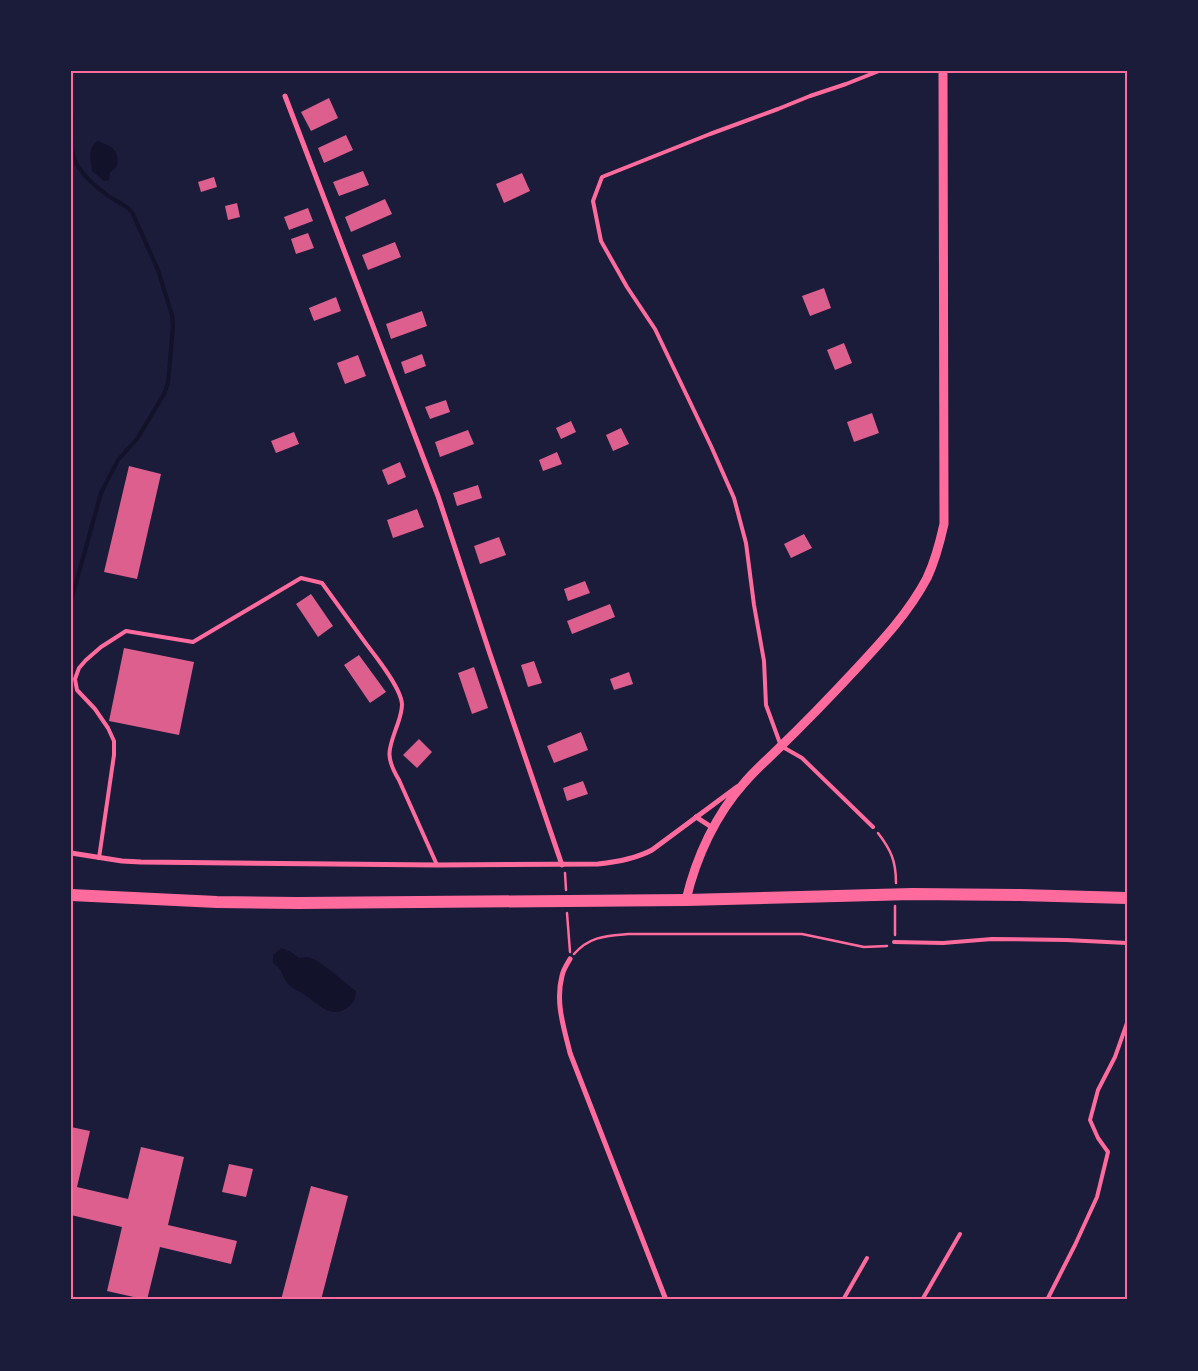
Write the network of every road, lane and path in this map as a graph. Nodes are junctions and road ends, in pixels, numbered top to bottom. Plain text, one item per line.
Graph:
1 (879, 71) edge
2 (943, 71) edge
3 (285, 96) dead end
4 (782, 746) junction
5 (745, 781) junction
6 (696, 817) junction
7 (873, 827) dead end
8 (713, 828) junction
9 (71, 853) edge
10 (98, 858) junction
11 (562, 864) junction
12 (436, 865) junction
13 (71, 895) edge
14 (1127, 898) edge
15 (686, 900) junction
16 (894, 942) dead end
17 (1127, 944) edge
18 (864, 947) dead end
19 (570, 959) joint
20 (1127, 1023) edge
21 (960, 1234) dead end
22 (867, 1258) dead end
23 (666, 1300) edge
24 (844, 1300) edge
25 (922, 1300) edge
26 (1047, 1300) edge

1 - 4 lane
2 - 4 street
3 - 11 street
4 - 5 street
4 - 7 lane
5 - 6 street
5 - 8 street
6 - 8 street
6 - 11 street
8 - 15 street
9 - 10 street
10 - 12 street
10 - 12 lane
11 - 12 street
13 - 15 highway
14 - 15 highway
16 - 17 lane
18 - 19 path
19 - 23 street
20 - 26 lane
21 - 25 lane
22 - 24 lane

